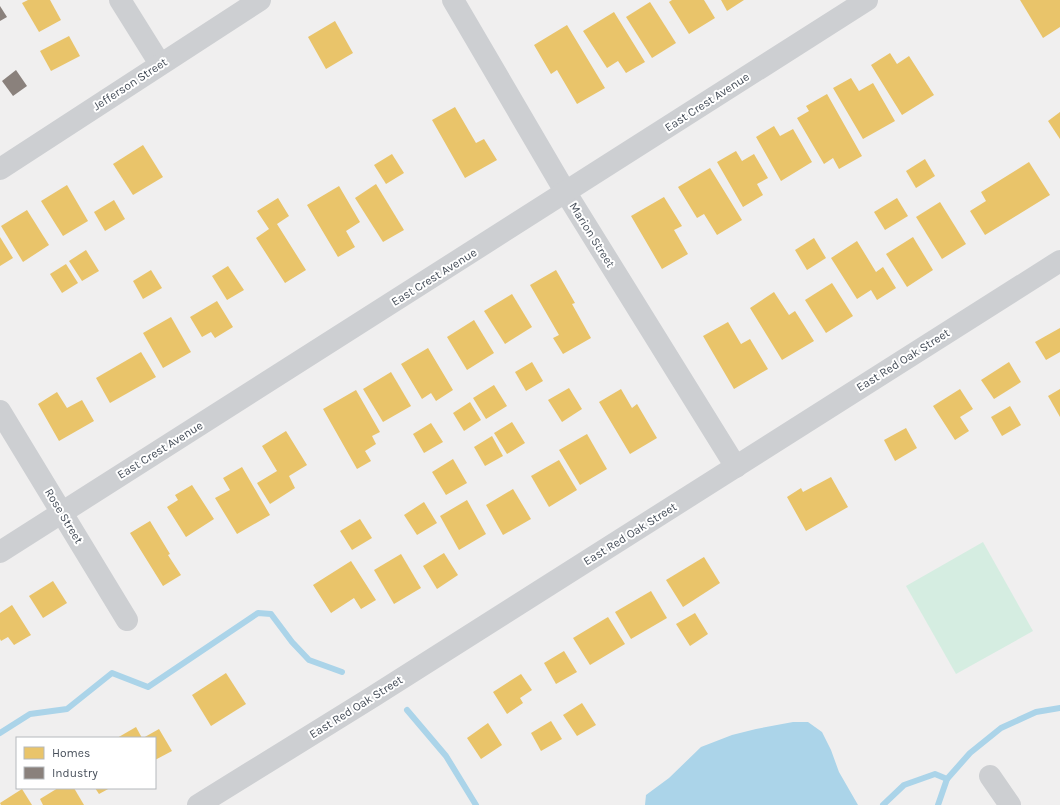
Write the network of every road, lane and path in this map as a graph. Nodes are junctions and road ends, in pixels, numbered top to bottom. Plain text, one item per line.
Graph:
1 (120, 0) edge
2 (260, 0) edge
3 (453, 0) edge
4 (867, 0) edge
5 (160, 64) junction
6 (0, 169) edge
7 (566, 193) junction
8 (1060, 261) edge
9 (0, 411) edge
10 (736, 467) junction
11 (62, 513) junction
12 (0, 552) edge
13 (127, 620) dead end
14 (990, 776) dead end
15 (198, 805) edge
16 (1010, 805) edge

1 - 5 street
2 - 5 street, Jefferson Street
3 - 7 street, Marion Street
4 - 7 street, East Crest Avenue
5 - 6 street, Jefferson Street
7 - 10 street, Marion Street
7 - 11 street, East Crest Avenue
8 - 10 street, East Red Oak Street
9 - 11 street, Rose Street
10 - 15 street, East Red Oak Street
11 - 12 street, East Crest Avenue
11 - 13 street, Rose Street
14 - 16 street

